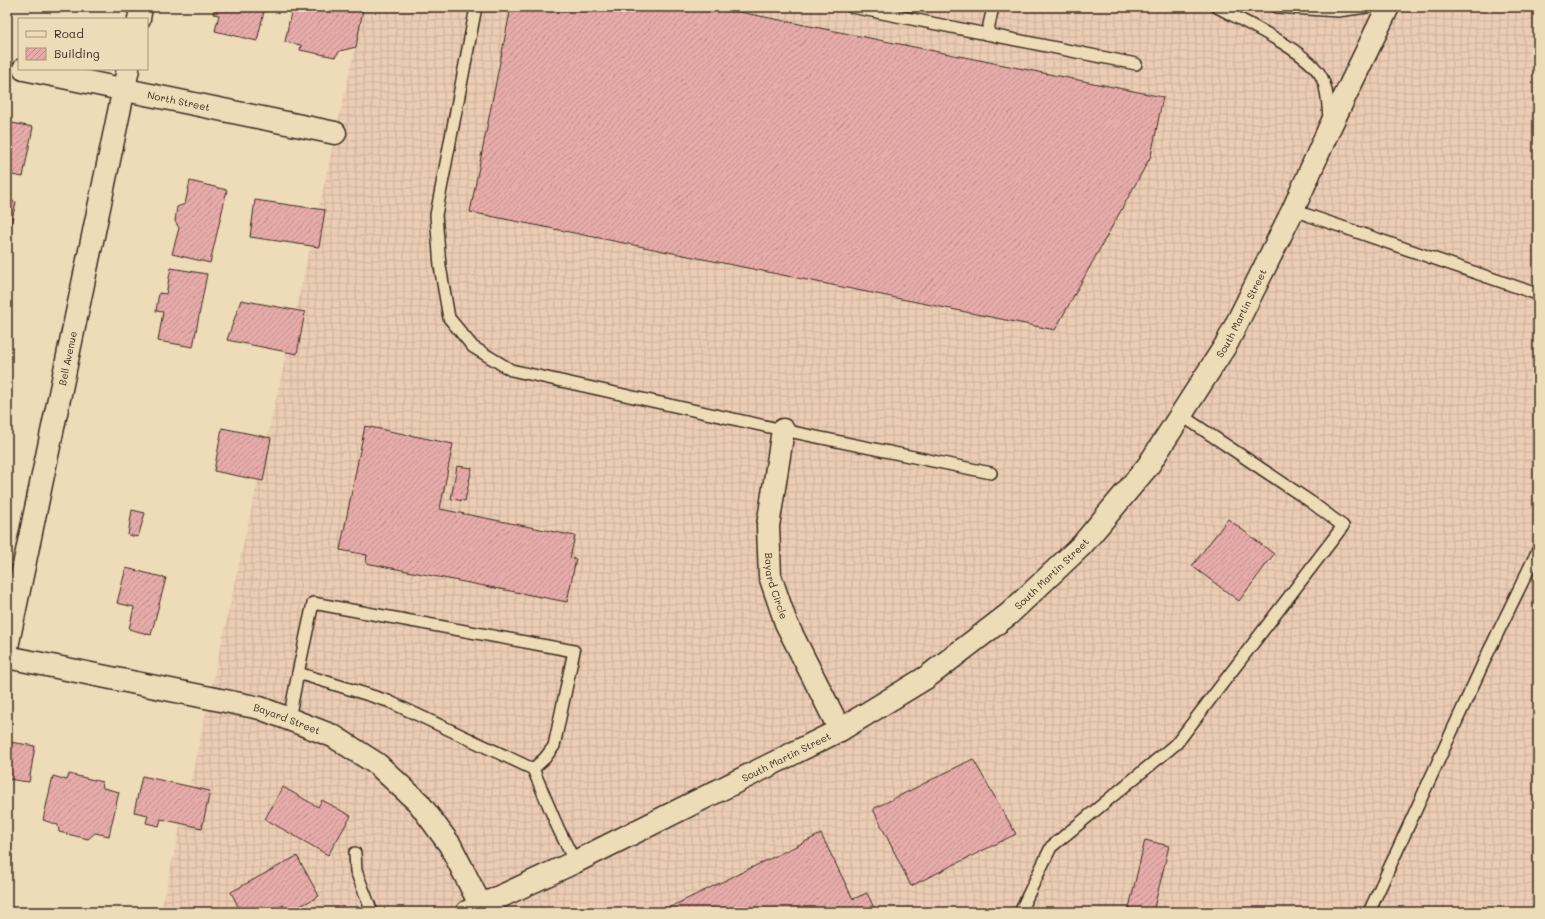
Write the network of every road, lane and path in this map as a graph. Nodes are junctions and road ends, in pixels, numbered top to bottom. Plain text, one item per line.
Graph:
1 (141, 7) edge
2 (476, 7) edge
3 (852, 7) edge
4 (993, 7) edge
5 (1217, 7) edge
6 (1277, 7) edge
7 (1367, 7) edge
8 (1388, 7) edge
9 (139, 18) edge
10 (987, 34) junction
11 (1136, 64) dead end
12 (7, 66) edge
13 (18, 68) edge
14 (34, 70) edge
15 (126, 79) edge
16 (1330, 129) junction
17 (335, 133) dead end
18 (1293, 210) junction
19 (1538, 294) edge
20 (1180, 415) junction
21 (783, 430) junction
22 (991, 473) dead end
23 (1538, 550) edge
24 (7, 647) edge
25 (7, 657) edge
26 (298, 673) junction
27 (289, 719) junction
28 (840, 730) junction
29 (533, 769) junction
30 (355, 852) dead end
31 (575, 862) junction
32 (477, 910) edge
33 (372, 912) edge
34 (1020, 912) edge
35 (1369, 912) edge

1 - 9 street
2 - 21 lane
3 - 10 lane
4 - 10 lane
5 - 16 lane
6 - 7 lane
8 - 16 street, South Martin Street
10 - 11 lane
12 - 13 street
14 - 15 street, North Street
15 - 17 street, North Street
15 - 24 street, Bell Avenue
16 - 18 street, South Martin Street
18 - 19 lane
18 - 20 street, South Martin Street
20 - 28 street, South Martin Street
20 - 34 lane
21 - 22 lane
21 - 28 street, Bayard Circle
23 - 35 lane
25 - 27 street, Bayard Street
26 - 27 lane
26 - 29 lane
26 - 29 lane
27 - 32 street, Bayard Street
28 - 31 street, South Martin Street
29 - 31 lane
30 - 33 lane
31 - 32 street, South Martin Street

